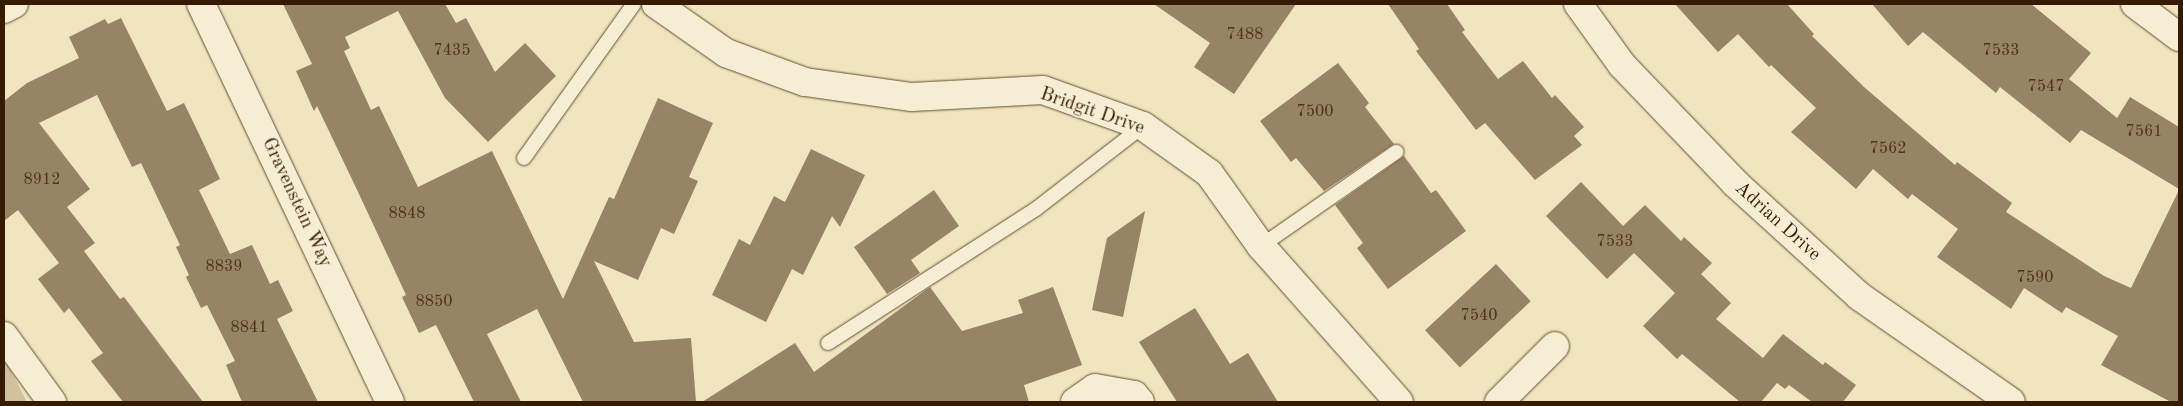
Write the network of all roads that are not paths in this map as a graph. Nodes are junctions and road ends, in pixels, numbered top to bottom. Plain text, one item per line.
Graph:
1 (14, 4) edge
2 (201, 4) edge
3 (634, 4) edge
4 (656, 4) edge
5 (1578, 4) edge
6 (2135, 4) edge
7 (4, 9) edge
8 (2179, 37) edge
9 (1143, 126) junction
10 (1396, 152) dead end
11 (524, 158) dead end
12 (1261, 246) junction
13 (4, 336) edge
14 (828, 343) dead end
15 (1555, 346) dead end
16 (52, 402) edge
17 (390, 402) edge
18 (1075, 402) edge
19 (1140, 402) edge
20 (1399, 402) edge
21 (1499, 402) edge
22 (2011, 402) edge

1 - 7 street
2 - 17 street, Gravenstein Way
3 - 11 lane
4 - 9 street, Bridgit Drive
5 - 22 street, Adrian Drive
6 - 8 street
9 - 12 street, Bridgit Drive
9 - 14 lane
10 - 12 lane
12 - 20 street, Bridgit Drive
13 - 16 street
15 - 21 street
18 - 19 street

